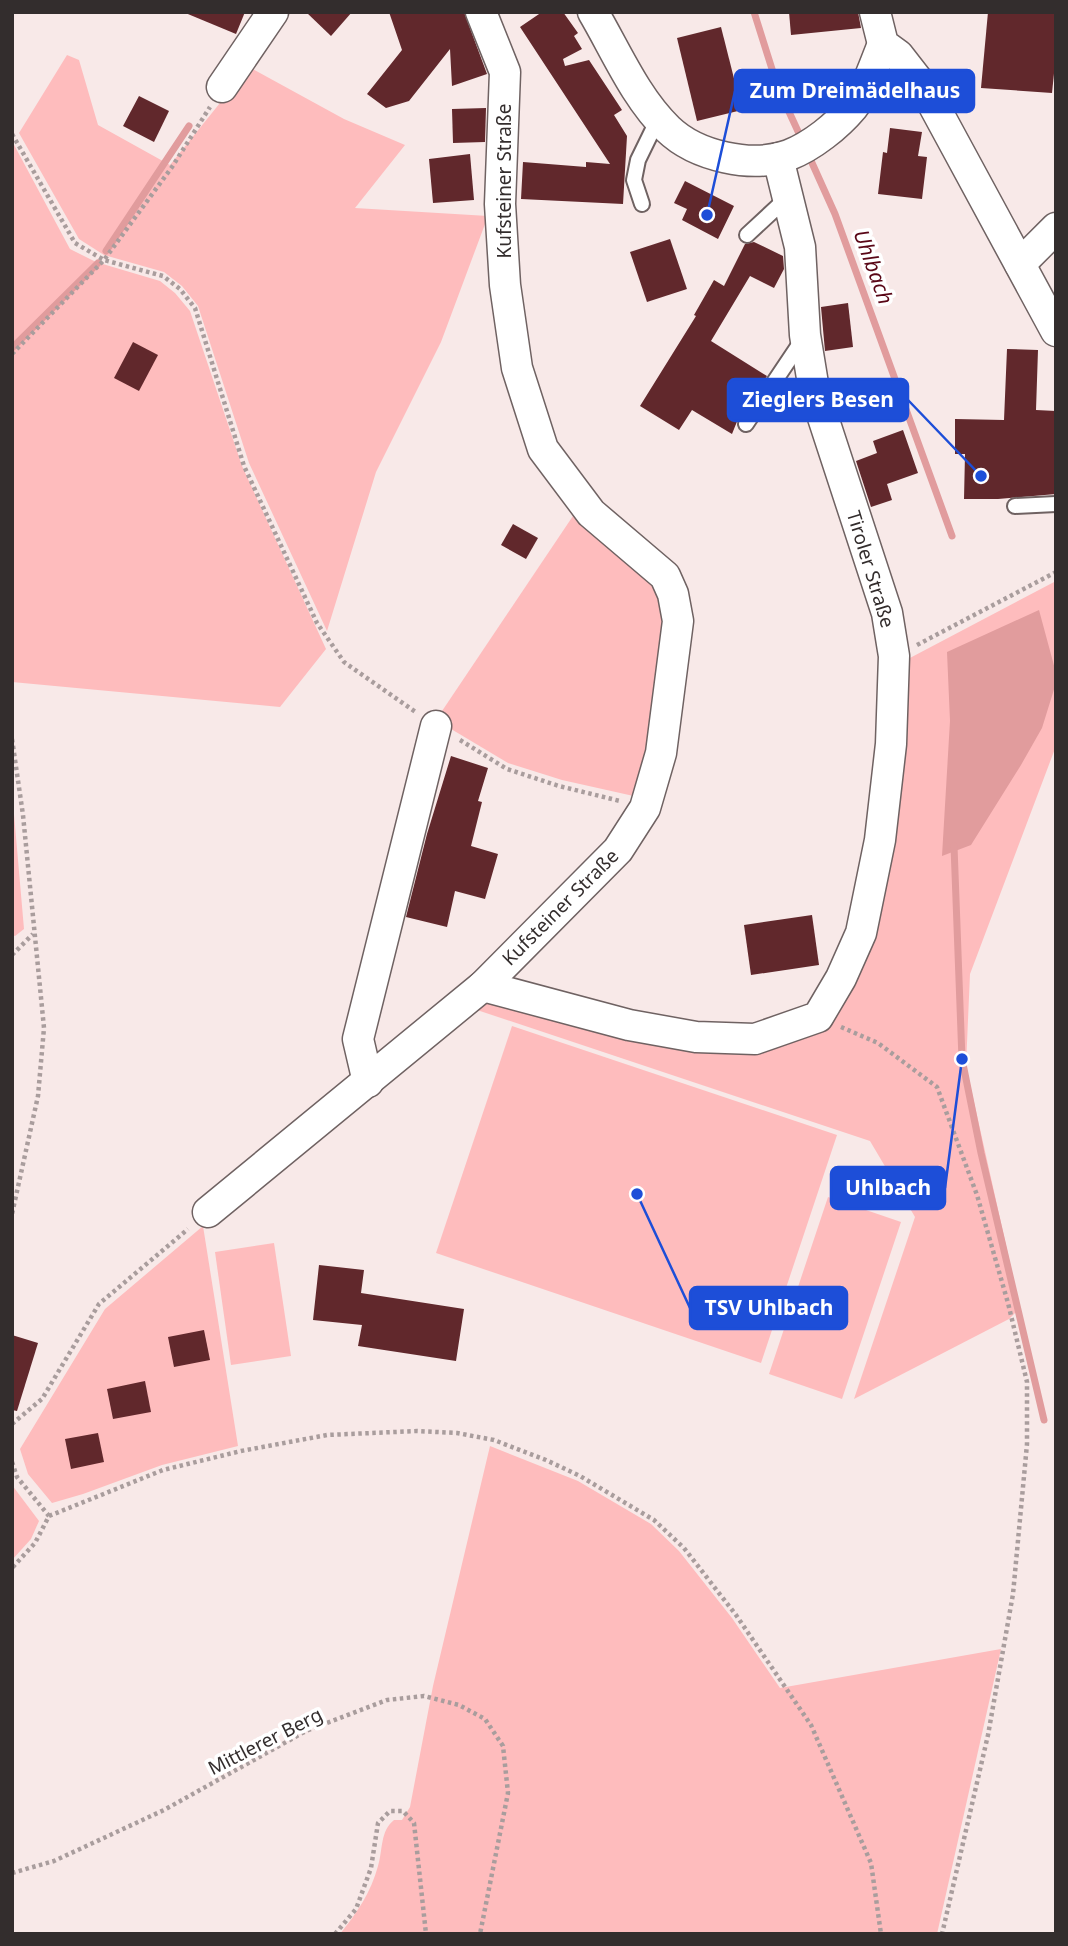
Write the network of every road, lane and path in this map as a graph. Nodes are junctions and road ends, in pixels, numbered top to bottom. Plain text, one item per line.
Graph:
1 (273, 12) edge
2 (481, 12) edge
3 (593, 12) edge
4 (874, 12) edge
5 (883, 44) junction
6 (222, 87) joint
7 (658, 119) junction
8 (12, 134) edge
9 (785, 156) junction
10 (788, 197) junction
11 (642, 204) dead end
12 (1056, 228) edge
13 (747, 235) dead end
14 (104, 260) junction
15 (1020, 264) junction
16 (1056, 331) edge
17 (806, 335) junction
18 (12, 354) edge
19 (746, 424) dead end
20 (1056, 504) edge
21 (1015, 506) dead end
22 (1056, 572) edge
23 (894, 656) junction
24 (436, 726) junction
25 (12, 739) edge
26 (645, 807) junction
27 (33, 934) junction
28 (12, 955) edge
29 (483, 986) junction
30 (818, 1017) junction
31 (368, 1082) junction
32 (208, 1212) joint
33 (12, 1214) edge
34 (12, 1424) edge
35 (12, 1462) edge
36 (49, 1516) junction
37 (12, 1568) edge
38 (12, 1873) edge
39 (335, 1934) edge
40 (426, 1934) edge
41 (480, 1934) edge
42 (881, 1934) edge
43 (942, 1934) edge

1 - 6 street
2 - 26 street, Kufsteiner Straße
3 - 7 street
4 - 5 street
5 - 9 street
5 - 15 street
6 - 14 path
7 - 9 street
7 - 11 lane
8 - 14 path
9 - 10 street, Tiroler Straße
10 - 13 lane
10 - 17 street, Tiroler Straße
12 - 15 street
14 - 18 path
14 - 24 path
15 - 16 street
17 - 19 lane
17 - 23 street, Tiroler Straße
20 - 21 lane
22 - 23 path
23 - 30 street, Tiroler Straße
24 - 26 path
24 - 31 street
25 - 27 path
26 - 29 street, Kufsteiner Straße
27 - 28 path
27 - 33 path
29 - 30 street, Kufsteiner Straße
29 - 31 street, Kufsteiner Straße
30 - 43 path
31 - 32 street, Kufsteiner Straße
32 - 34 path
35 - 36 path
36 - 37 path
36 - 42 path
38 - 41 path, Mittlerer Berg
39 - 40 path

